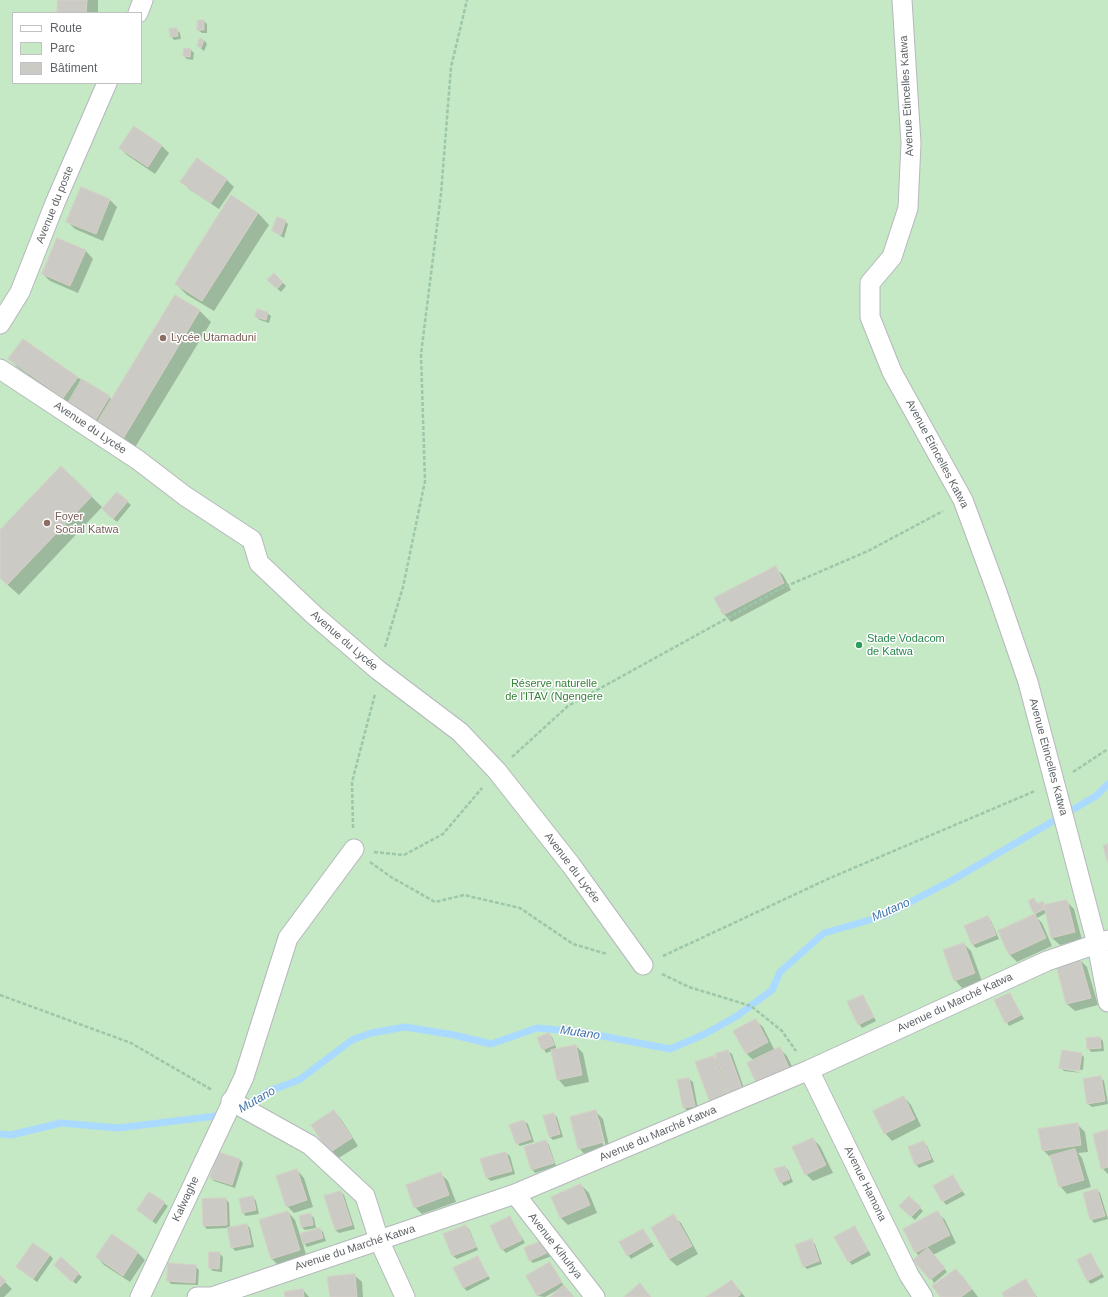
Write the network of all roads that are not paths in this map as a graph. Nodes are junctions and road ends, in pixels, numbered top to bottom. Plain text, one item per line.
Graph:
1 (143, 0) edge
2 (902, 0) edge
3 (138, 12) edge
4 (107, 84) edge
5 (0, 324) edge
6 (0, 369) edge
7 (354, 850) road end
8 (1103, 942) edge
9 (643, 965) road end
10 (1108, 1002) edge
11 (810, 1070) junction
12 (231, 1100) junction
13 (515, 1194) junction
14 (379, 1240) junction
15 (140, 1297) edge
16 (197, 1297) edge
17 (212, 1297) edge
18 (405, 1297) edge
19 (595, 1297) edge
20 (923, 1297) edge

1 - 3 street
2 - 8 street, Avenue Etincelles Katwa
4 - 5 street, Avenue du poste
6 - 9 street, Avenue du Lycée
7 - 12 street, Kalwaghe
8 - 10 street, Avenue Etincelles Katwa
8 - 11 street, Avenue du Marché Katwa
11 - 13 street, Avenue du Marché Katwa
11 - 20 street, Avenue Hamona
12 - 14 street
12 - 15 street, Kalwaghe
13 - 14 street, Avenue du Marché Katwa
13 - 19 street, Avenue Kihuhya
14 - 17 street, Avenue du Marché Katwa
14 - 18 street
16 - 17 street, Avenue du Marché Katwa

